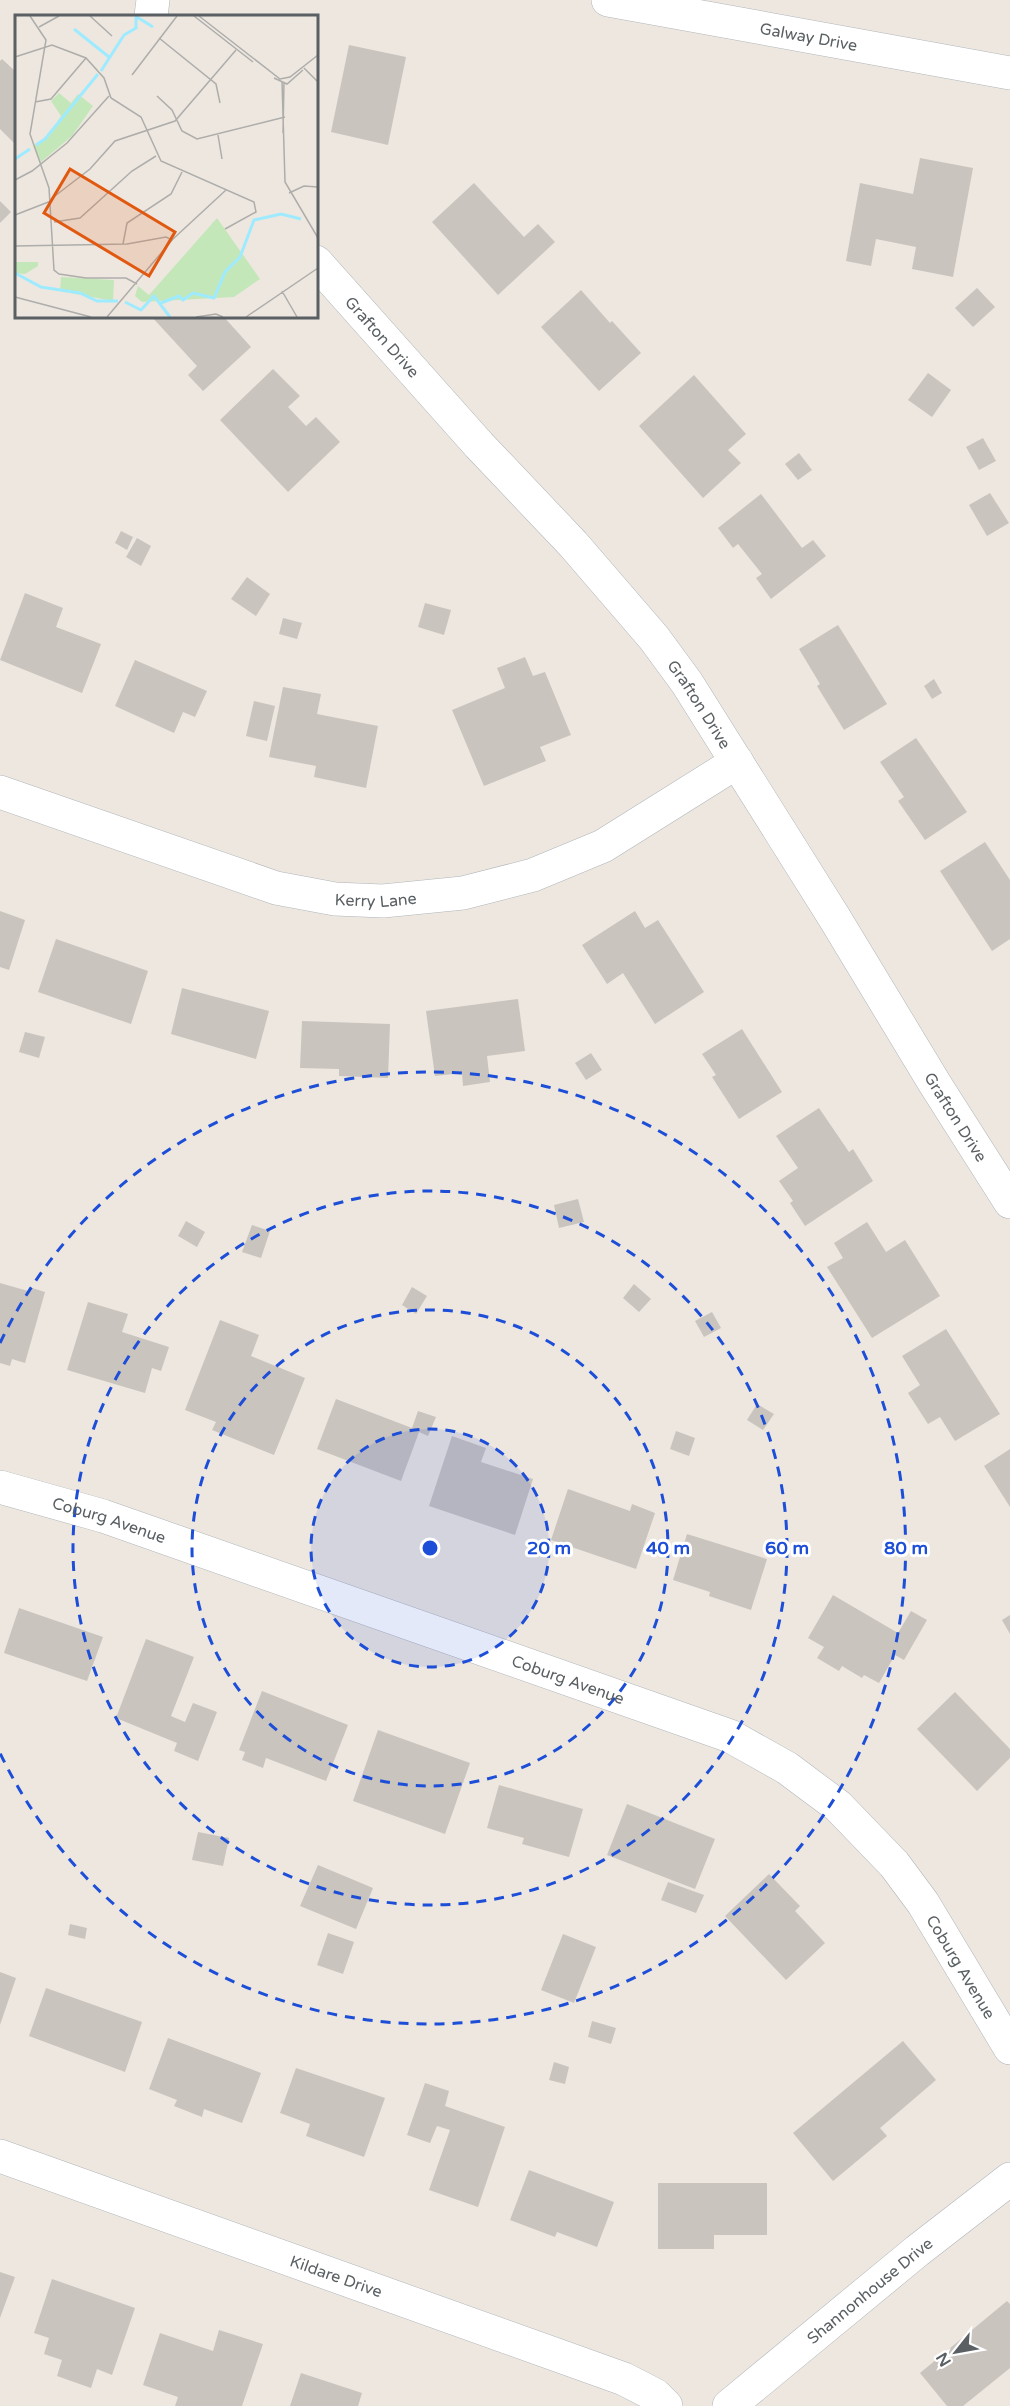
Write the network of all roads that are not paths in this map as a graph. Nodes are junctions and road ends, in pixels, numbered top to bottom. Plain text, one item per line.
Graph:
1 (153, 0) edge
2 (608, 0) edge
3 (151, 15) edge
4 (1010, 73) edge
5 (318, 264) edge
6 (737, 762) junction
7 (0, 792) edge
8 (1010, 1202) edge
9 (0, 1487) edge
10 (1010, 2048) edge
11 (0, 2156) edge
12 (1010, 2179) edge
13 (666, 2406) edge
14 (732, 2406) edge

1 - 3 street
2 - 4 street, Galway Drive
5 - 6 street, Grafton Drive
6 - 7 street, Kerry Lane
6 - 8 street, Grafton Drive
9 - 10 street, Coburg Avenue
11 - 13 street, Kildare Drive
12 - 14 street, Shannonhouse Drive

